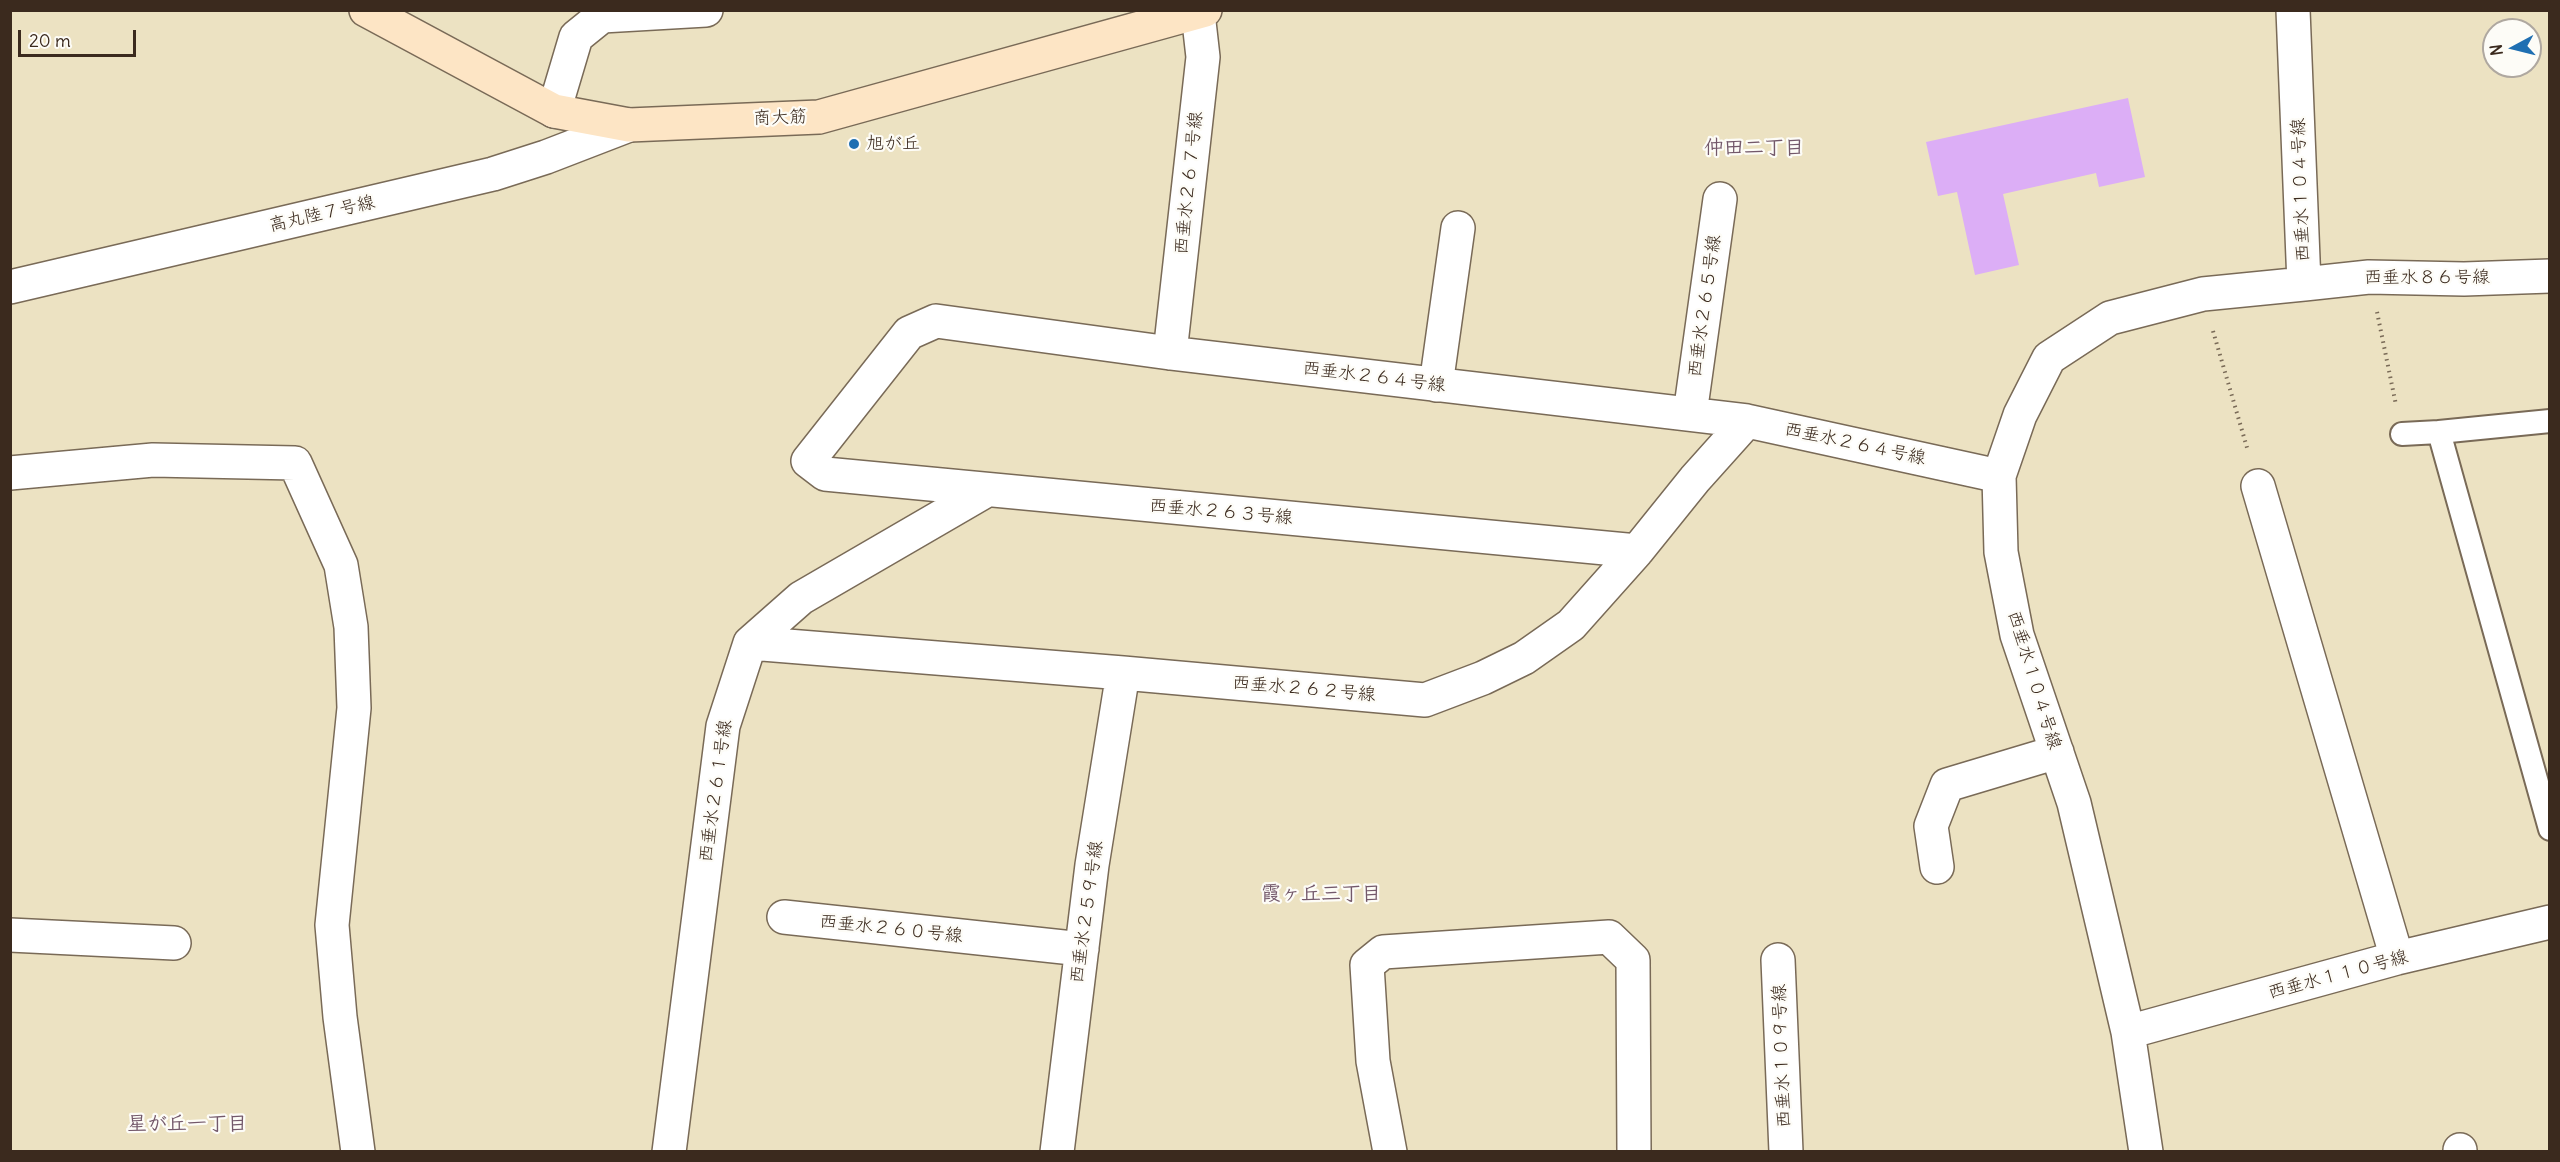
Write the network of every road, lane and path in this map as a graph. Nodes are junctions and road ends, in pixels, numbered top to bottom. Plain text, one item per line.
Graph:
1 (366, 10) edge
2 (706, 10) edge
3 (2293, 10) edge
4 (1201, 12) edge
5 (554, 111) junction
6 (629, 125) junction
7 (1720, 199) dead end
8 (1458, 228) dead end
9 (2369, 276) junction
10 (2550, 276) edge
11 (2304, 284) junction
12 (10, 287) edge
13 (2203, 294) junction
14 (1170, 353) junction
15 (1437, 385) junction
16 (1690, 414) junction
17 (1747, 421) junction
18 (2550, 421) edge
19 (2439, 432) junction
20 (2403, 434) joint
21 (808, 461) joint
22 (10, 473) edge
23 (1999, 476) junction
24 (2258, 486) joint
25 (987, 490) junction
26 (1638, 551) junction
27 (750, 643) junction
28 (1123, 673) junction
29 (2056, 752) junction
30 (2550, 829) edge
31 (1937, 867) dead end
32 (784, 917) dead end
33 (2550, 922) edge
34 (10, 935) edge
35 (174, 943) dead end
36 (1082, 949) junction
37 (2397, 958) junction
38 (1778, 960) dead end
39 (2128, 1032) junction
40 (358, 1152) edge
41 (669, 1152) edge
42 (1056, 1152) edge
43 (1390, 1152) edge
44 (1634, 1152) edge
45 (1786, 1152) edge
46 (2146, 1152) edge

1 - 5 street, 商大筋
2 - 5 street
3 - 11 street, 西垂水１０４号線
4 - 6 street, 商大筋
4 - 14 street, 西垂水２６７号線
5 - 6 street, 商大筋
6 - 12 street, 高丸陸７号線
7 - 16 street, 西垂水２６５号線
8 - 15 street
9 - 10 street, 西垂水８６号線
9 - 11 street, 西垂水８６号線
9 - 20 path
11 - 13 street, 西垂水１０４号線
13 - 23 street, 西垂水１０４号線
13 - 24 path
14 - 15 street, 西垂水２６４号線
14 - 21 street, 西垂水２６４号線
15 - 16 street, 西垂水２６４号線
16 - 17 street, 西垂水２６４号線
17 - 23 street, 西垂水２６４号線
17 - 26 street, 西垂水２６２号線
18 - 19 lane
19 - 20 lane
19 - 30 lane
21 - 25 street, 西垂水２６３号線
22 - 40 street
23 - 29 street, 西垂水１０４号線
24 - 37 street
25 - 26 street, 西垂水２６３号線
25 - 27 street
26 - 28 street, 西垂水２６２号線
27 - 28 street, 西垂水２６２号線
27 - 41 street, 西垂水２６１号線
28 - 36 street, 西垂水２５９号線
29 - 31 street
29 - 39 street, 西垂水１０４号線
32 - 36 street, 西垂水２６０号線
33 - 37 street, 西垂水１１０号線
34 - 35 street
36 - 42 street, 西垂水２５９号線
37 - 39 street, 西垂水１１０号線
38 - 45 street, 西垂水１０９号線
39 - 46 street, 西垂水１０４号線
43 - 44 street

